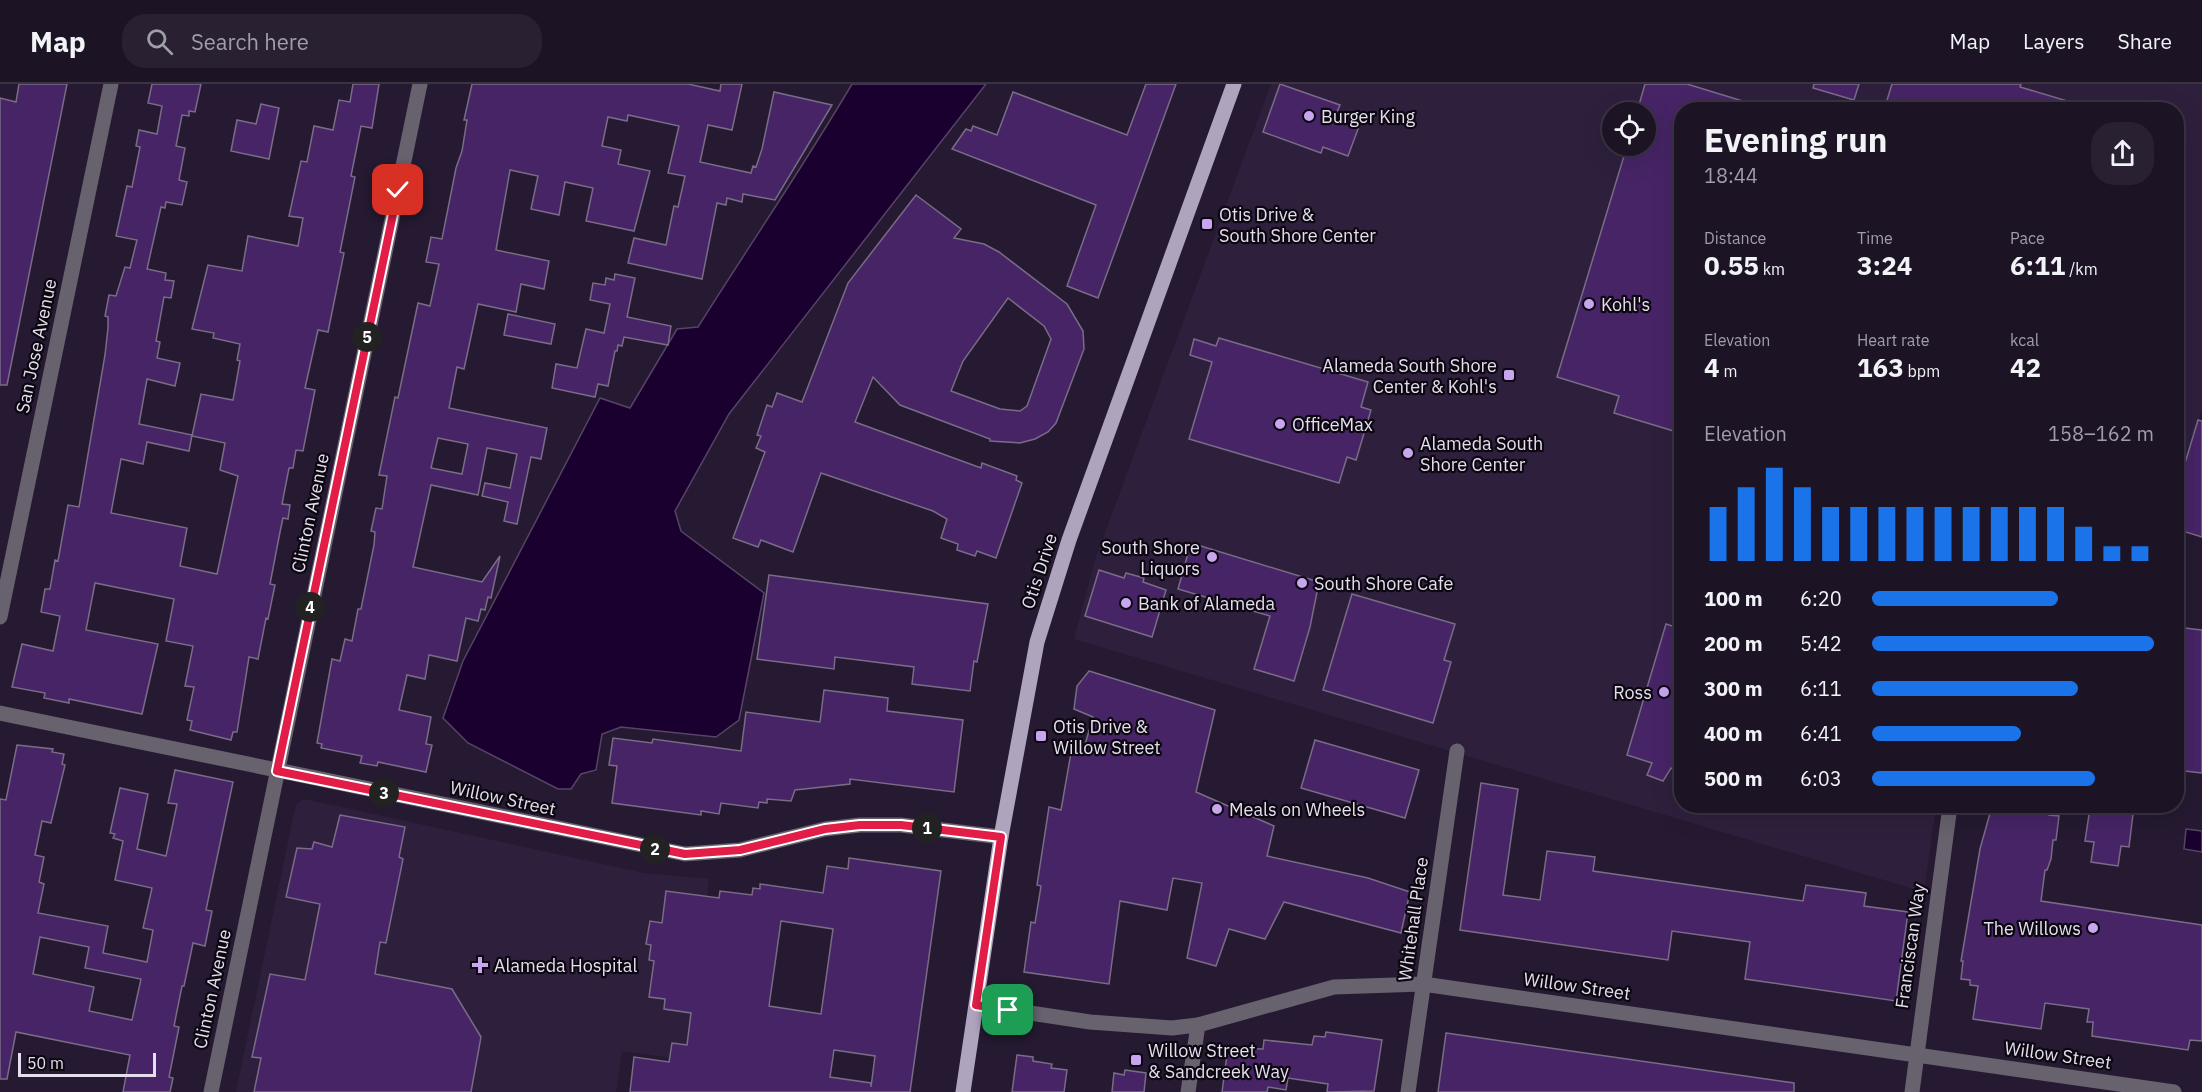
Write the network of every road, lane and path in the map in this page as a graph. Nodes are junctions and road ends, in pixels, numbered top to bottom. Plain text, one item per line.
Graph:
1 (111, 84) edge
2 (420, 84) edge
3 (1234, 84) edge
4 (0, 617) edge
5 (0, 713) edge
6 (1456, 751) dead end
7 (277, 771) junction
8 (1949, 813) edge
9 (1001, 837) junction
10 (1423, 984) junction
11 (976, 1005) junction
12 (1198, 1025) junction
13 (1916, 1055) junction
14 (211, 1092) edge
15 (963, 1092) edge
16 (1188, 1092) edge
17 (1408, 1092) edge
18 (1912, 1092) edge
19 (2174, 1092) edge

1 - 4 street, San Jose Avenue
2 - 7 street, Clinton Avenue
3 - 9 main road, Otis Drive
5 - 7 street, Willow Street
6 - 10 street, Whitehall Place
7 - 9 street, Willow Street
7 - 14 street, Clinton Avenue
8 - 13 street, Franciscan Way
9 - 11 main road, Otis Drive
10 - 12 street, Willow Street
10 - 13 street, Willow Street
10 - 17 street, Whitehall Place
11 - 12 street, Willow Street
11 - 15 main road, Otis Drive
12 - 16 street
13 - 18 street, Franciscan Way
13 - 19 street, Willow Street

